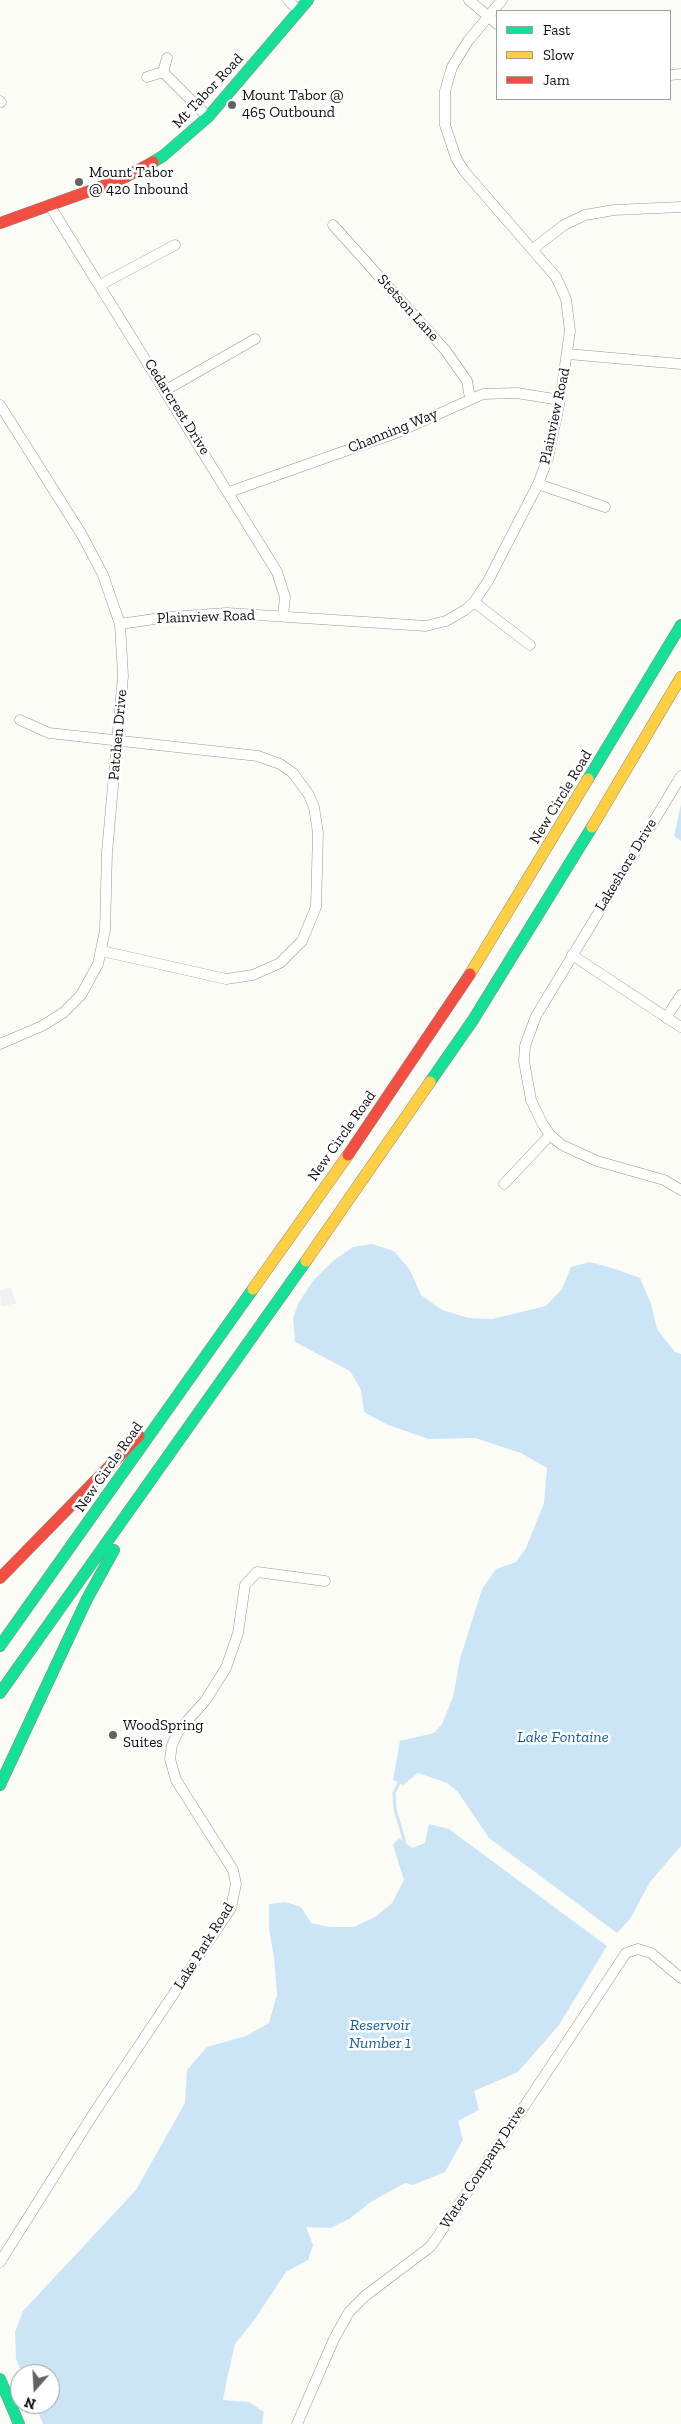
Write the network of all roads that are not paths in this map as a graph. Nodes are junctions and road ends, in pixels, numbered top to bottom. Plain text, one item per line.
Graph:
1 (288, 0) edge
2 (308, 0) edge
3 (469, 0) edge
4 (502, 0) edge
5 (299, 11) junction
6 (488, 16) junction
7 (496, 23) edge
8 (167, 58) dead end
9 (163, 72) junction
10 (147, 77) dead end
11 (208, 117) junction
12 (50, 206) junction
13 (681, 207) edge
14 (0, 223) edge
15 (333, 225) dead end
16 (175, 244) dead end
17 (533, 249) junction
18 (100, 285) junction
19 (255, 339) dead end
20 (568, 354) junction
21 (681, 364) edge
22 (166, 390) junction
23 (470, 398) junction
24 (560, 400) junction
25 (0, 405) edge
26 (538, 484) junction
27 (229, 492) junction
28 (605, 507) dead end
29 (474, 602) junction
30 (283, 616) junction
31 (120, 624) junction
32 (681, 625) edge
33 (530, 645) dead end
34 (681, 677) edge
35 (20, 720) dead end
36 (118, 741) junction
37 (681, 776) edge
38 (102, 951) junction
39 (572, 955) junction
40 (681, 996) edge
41 (666, 1018) junction
42 (681, 1027) edge
43 (0, 1044) edge
44 (550, 1135) junction
45 (504, 1184) dead end
46 (681, 1190) edge
47 (207, 1355) junction
48 (218, 1384) junction
49 (0, 1578) edge
50 (325, 1581) dead end
51 (0, 1646) edge
52 (0, 1693) edge
53 (0, 1785) edge
54 (681, 1978) edge
55 (0, 2262) edge
56 (0, 2379) edge
57 (19, 2424) edge
58 (297, 2424) edge

1 - 5 street
2 - 5 main road, Mt Tabor Road
3 - 6 street
4 - 6 street, Plainview Road
5 - 11 main road, Mt Tabor Road
6 - 7 street
6 - 17 street, Plainview Road
8 - 9 street
9 - 10 street
9 - 11 street
11 - 12 main road, Mt Tabor Road
12 - 14 main road, Mt Tabor Road
12 - 18 street, Cedarcrest Drive
13 - 17 street
15 - 23 street, Stetson Lane
16 - 18 street
17 - 20 street, Plainview Road
18 - 22 street, Cedarcrest Drive
19 - 22 street
20 - 21 street
20 - 24 street, Plainview Road
22 - 27 street, Cedarcrest Drive
23 - 24 street, Channing Way
23 - 27 street, Channing Way
24 - 26 street, Plainview Road
25 - 31 street, Patchen Drive
26 - 28 street
26 - 29 street, Plainview Road
27 - 30 street, Cedarcrest Drive
29 - 30 street, Plainview Road
29 - 33 street
30 - 31 street, Plainview Road
31 - 36 street, Patchen Drive
32 - 47 main road, New Circle Road
34 - 48 main road
35 - 36 street
36 - 38 street, Patchen Drive
36 - 38 street
37 - 39 street, Lakeshore Drive
38 - 43 street, Patchen Drive
39 - 41 street
39 - 44 street, Lakeshore Drive
40 - 41 street
41 - 42 street
44 - 45 street
44 - 46 street, Lakeshore Drive
47 - 49 main road
47 - 51 main road, New Circle Road
48 - 52 main road
48 - 53 main road
50 - 55 street, Lake Park Road
54 - 58 street, Water Company Drive
56 - 57 main road

